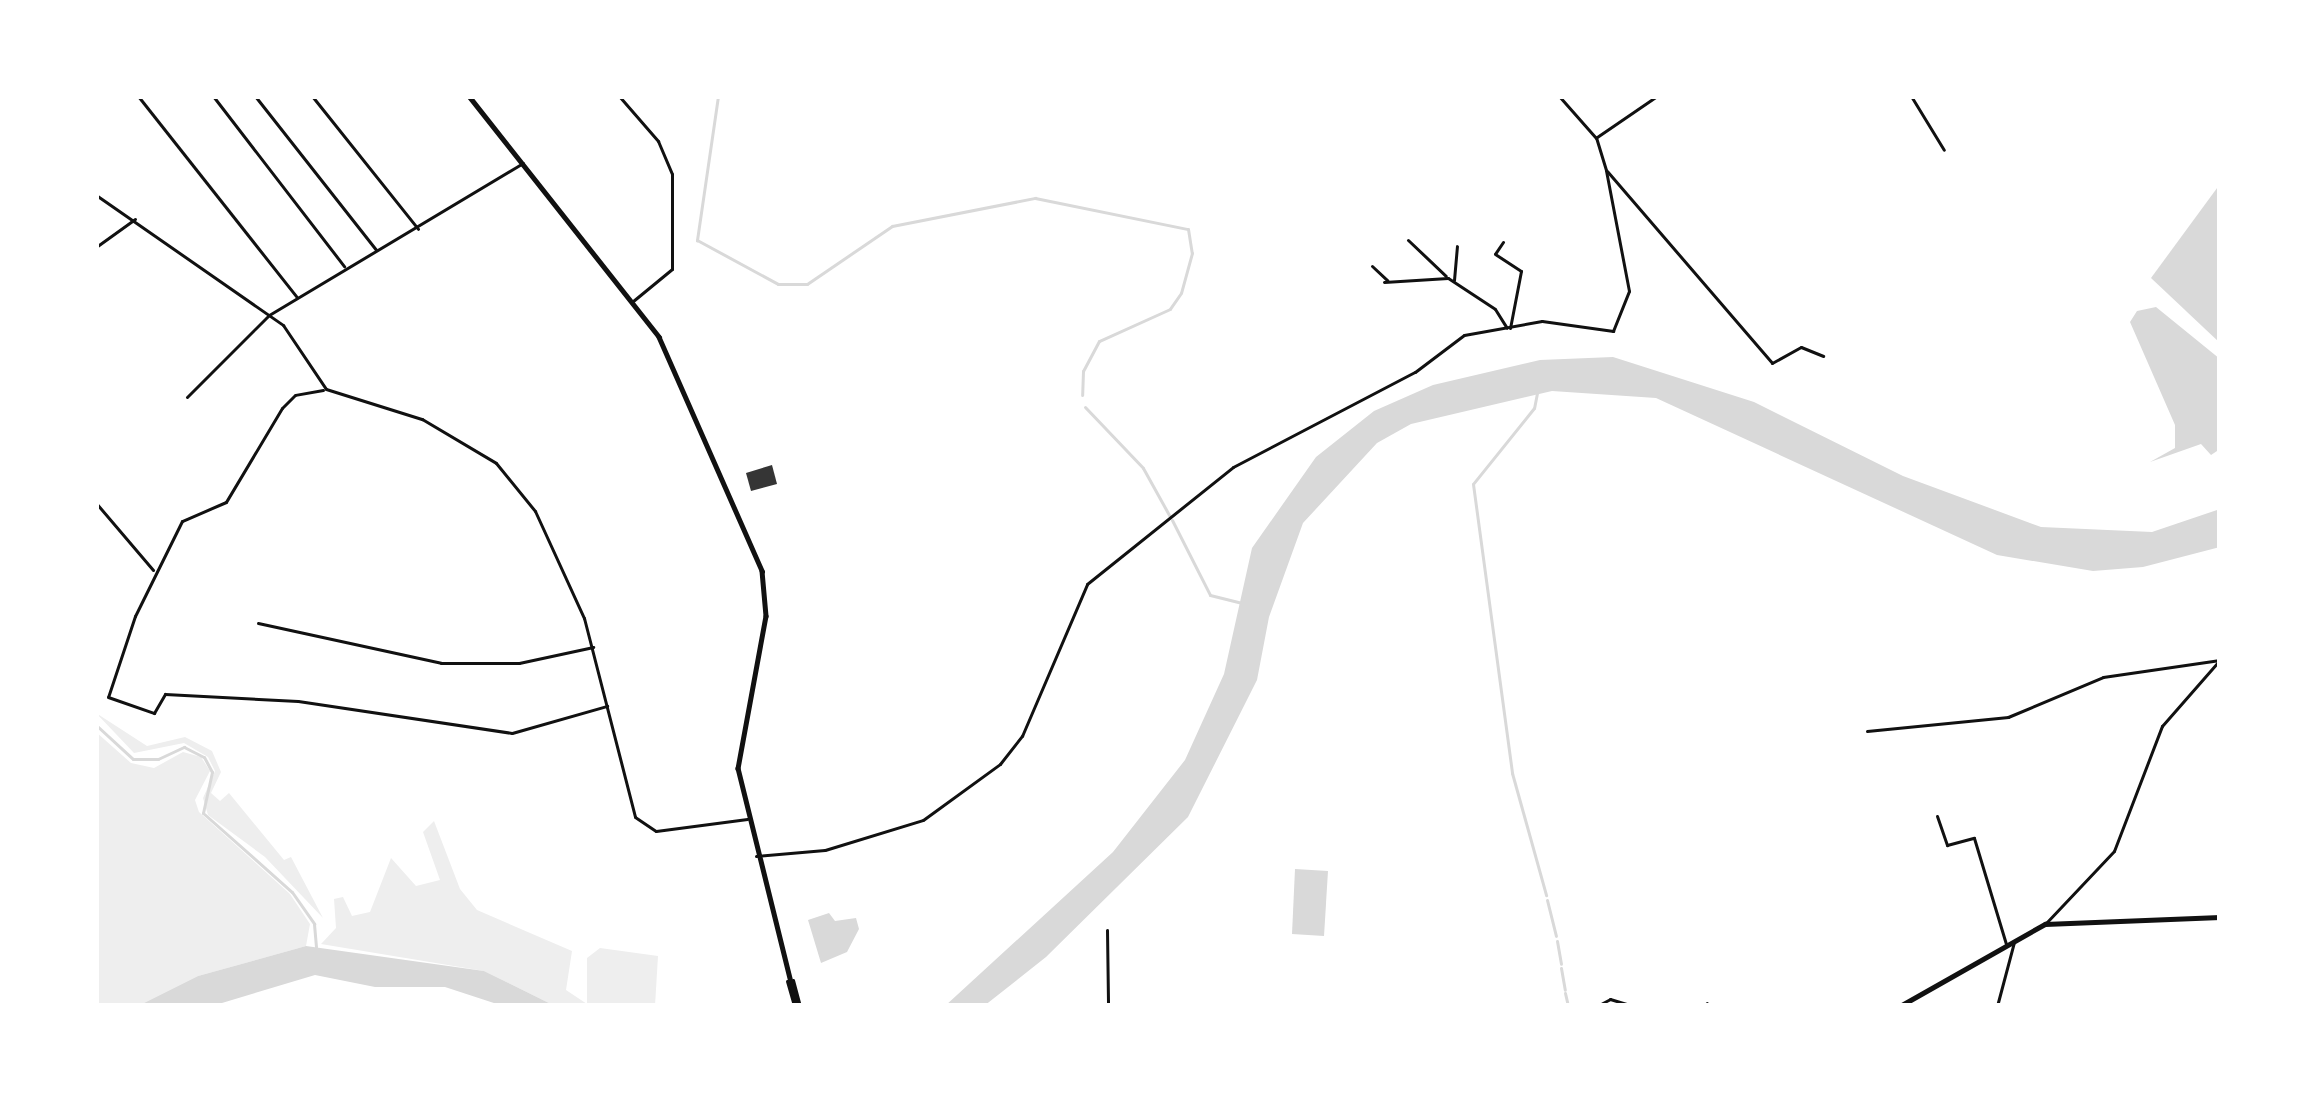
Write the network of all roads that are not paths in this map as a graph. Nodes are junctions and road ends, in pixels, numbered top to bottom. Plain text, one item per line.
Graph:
1 (138, 96) edge
2 (213, 96) edge
3 (255, 96) edge
4 (312, 96) edge
5 (469, 96) edge
6 (620, 96) edge
7 (1559, 96) edge
8 (1657, 96) edge
9 (1911, 96) edge
10 (1595, 138) junction
11 (1944, 150) dead end
12 (523, 163) junction
13 (1606, 170) junction
14 (96, 195) edge
15 (136, 218) junction
16 (419, 230) junction
17 (1408, 239) dead end
18 (1504, 242) dead end
19 (1457, 246) dead end
20 (96, 248) edge
21 (378, 252) junction
22 (1372, 266) dead end
23 (346, 268) junction
24 (1451, 279) junction
25 (297, 297) junction
26 (632, 302) junction
27 (269, 315) junction
28 (1508, 330) junction
29 (1822, 356) dead end
30 (326, 389) junction
31 (188, 397) dead end
32 (96, 503) edge
33 (156, 572) junction
34 (258, 623) dead end
35 (595, 647) junction
36 (2220, 660) edge
37 (609, 706) junction
38 (1867, 731) dead end
39 (1937, 816) dead end
40 (747, 819) junction
41 (756, 856) junction
42 (2220, 916) edge
43 (2045, 924) junction
44 (1107, 930) dead end
45 (2010, 942) junction
46 (797, 1006) edge
47 (1108, 1006) edge
48 (1597, 1006) edge
49 (1633, 1006) edge
50 (1900, 1006) edge
51 (1997, 1006) edge

1 - 25 street
2 - 23 street
3 - 21 street
4 - 16 street
5 - 12 street
6 - 26 street
7 - 10 street
8 - 10 street
9 - 11 street
10 - 13 street
12 - 16 street
12 - 26 street
13 - 28 street
13 - 29 street
14 - 15 street
15 - 20 street
15 - 27 street
16 - 21 street
17 - 24 street
18 - 28 street
19 - 24 street
21 - 23 street
22 - 24 street
23 - 25 street
24 - 28 street
25 - 27 street
26 - 40 street
27 - 30 street
27 - 31 street
28 - 41 street
30 - 33 street
30 - 35 street
32 - 33 street
33 - 37 street
34 - 35 street
35 - 37 street
36 - 38 street
36 - 43 street
37 - 40 street
39 - 45 street
40 - 41 street
41 - 46 street
42 - 43 street
43 - 45 street
44 - 47 street
45 - 50 street
45 - 51 street
48 - 49 street

